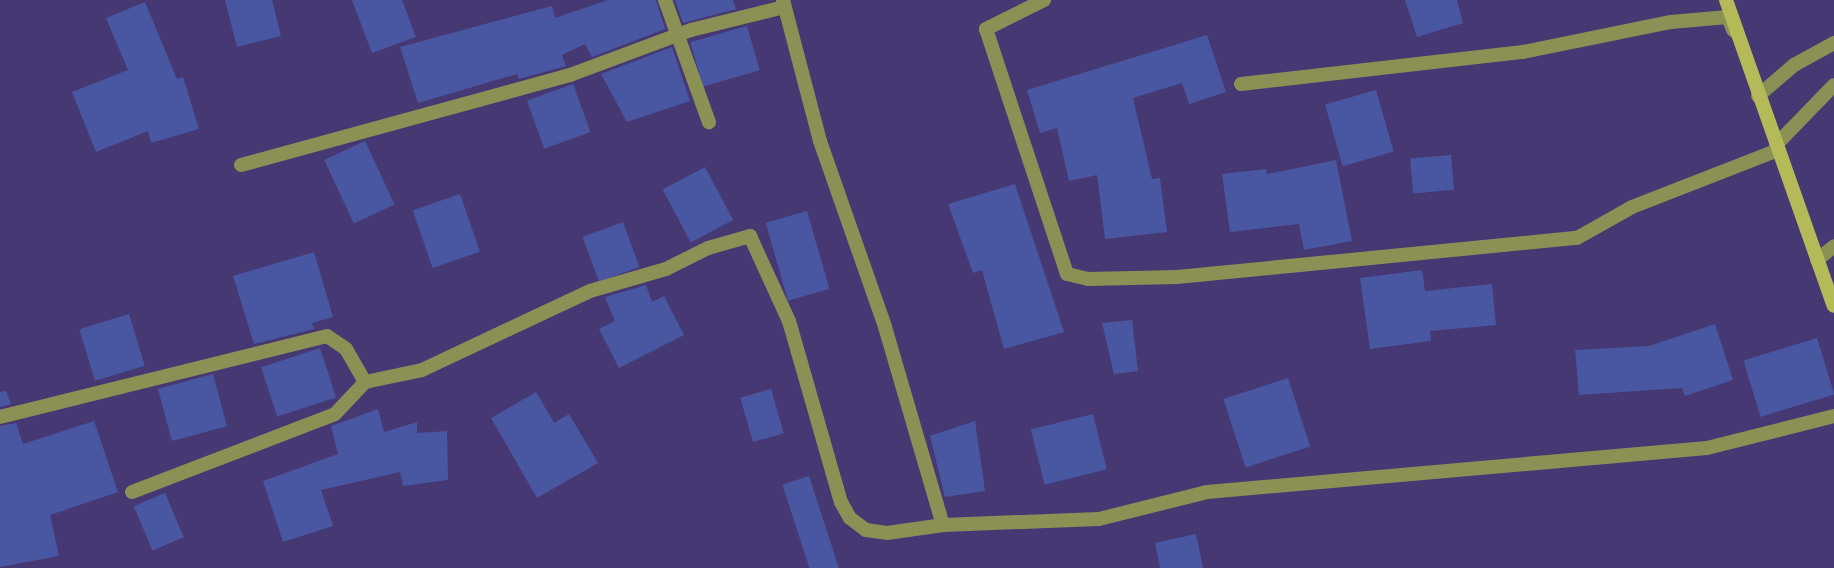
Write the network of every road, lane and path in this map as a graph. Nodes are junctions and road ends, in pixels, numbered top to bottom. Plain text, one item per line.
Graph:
1 (666, 0) edge
2 (1044, 0) edge
3 (1726, 0) edge
4 (783, 3) edge
5 (680, 35) junction
6 (1834, 43) edge
7 (1742, 51) junction
8 (1241, 84) dead end
9 (1834, 85) edge
10 (1758, 96) junction
11 (709, 122) dead end
12 (1777, 147) junction
13 (241, 165) dead end
14 (1834, 246) edge
15 (1818, 260) junction
16 (1834, 306) edge
17 (365, 382) junction
18 (1834, 416) edge
19 (0, 417) edge
20 (132, 492) dead end
21 (943, 526) junction

1 - 5 street
2 - 12 street
3 - 7 street
4 - 5 street
4 - 21 street
5 - 11 street
5 - 13 street
6 - 10 street
7 - 8 street
7 - 10 street
9 - 12 street
10 - 12 street
12 - 15 street
14 - 15 street
15 - 16 street
17 - 19 street
17 - 20 street
17 - 21 street
18 - 21 street

